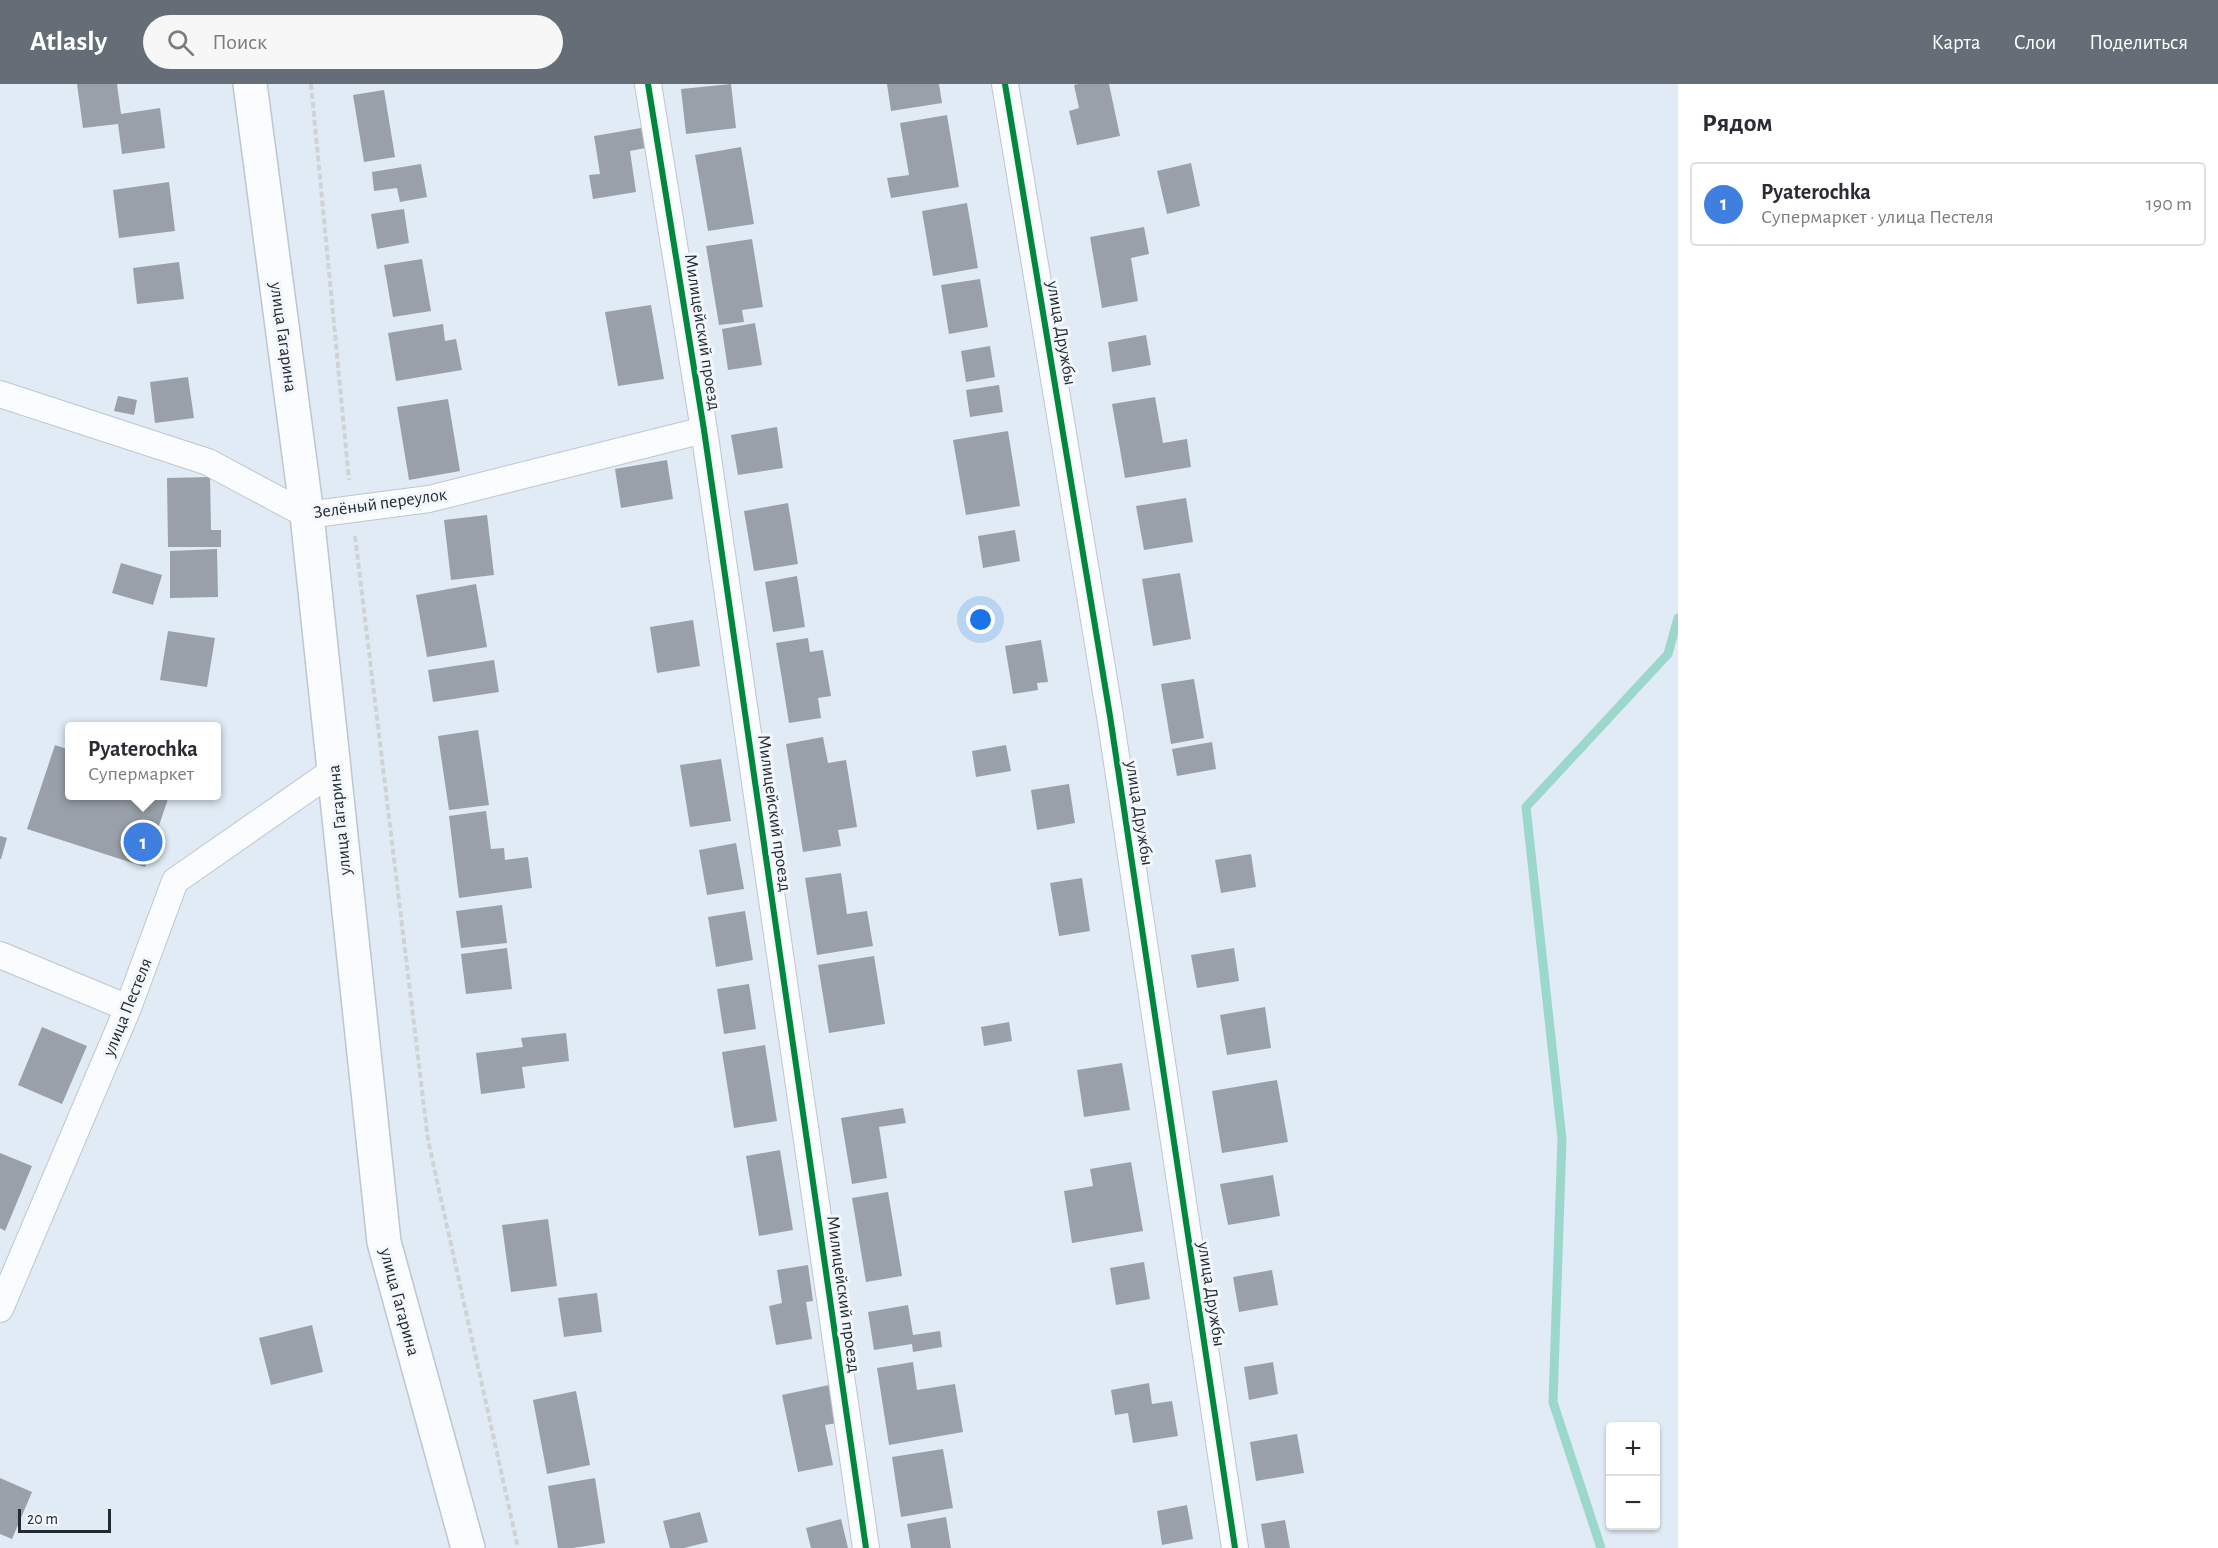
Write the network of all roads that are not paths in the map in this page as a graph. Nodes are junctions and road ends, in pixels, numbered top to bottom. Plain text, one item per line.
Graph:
1 (250, 84) edge
2 (648, 84) edge
3 (1005, 84) edge
4 (0, 394) edge
5 (704, 430) junction
6 (307, 515) junction
7 (333, 771) junction
8 (0, 955) edge
9 (128, 1008) junction
10 (0, 1309) edge
11 (468, 1548) edge
12 (866, 1548) edge
13 (1235, 1548) edge

1 - 6 main road, улица Гагарина
2 - 5 street, Милицейский проезд
3 - 13 street, улица Дружбы
4 - 6 street, Зелёный переулок
5 - 6 street, Зелёный переулок
5 - 12 street, Милицейский проезд
6 - 7 main road, улица Гагарина
7 - 9 street, улица Пестеля
7 - 11 main road, улица Гагарина
8 - 9 street
9 - 10 street, улица Пестеля

